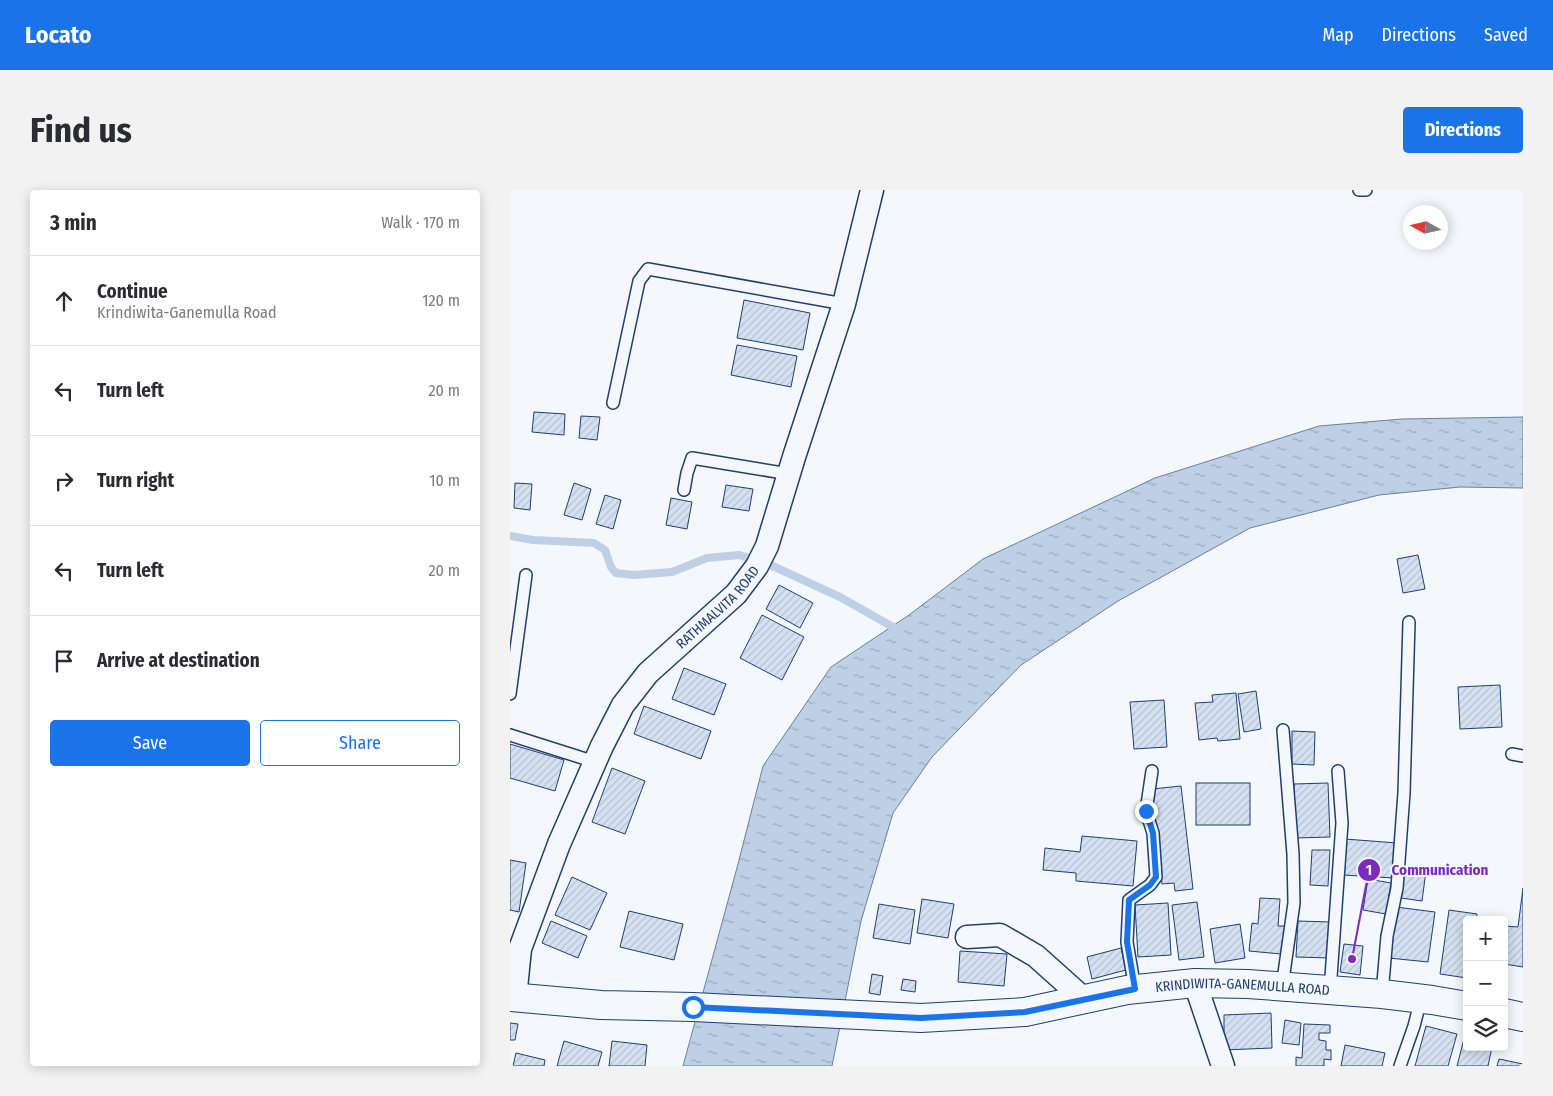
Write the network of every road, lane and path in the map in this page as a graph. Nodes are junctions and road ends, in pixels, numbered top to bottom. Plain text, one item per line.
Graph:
1 (872, 190) edge
2 (1359, 190) edge
3 (1366, 190) edge
4 (844, 304) junction
5 (613, 403) dead end
6 (789, 474) junction
7 (684, 490) dead end
8 (526, 575) dead end
9 (1409, 622) dead end
10 (510, 694) edge
11 (1283, 730) dead end
12 (510, 735) edge
13 (596, 762) junction
14 (1152, 771) dead end
15 (1338, 771) dead end
16 (967, 937) dead end
17 (1195, 983) junction
18 (1282, 987) junction
19 (1135, 989) junction
20 (1330, 991) junction
21 (1382, 994) junction
22 (512, 998) edge
23 (1084, 999) junction
24 (1421, 999) junction
25 (1463, 1005) edge
26 (1508, 1014) edge
27 (1523, 1017) edge
28 (1223, 1066) edge
29 (1400, 1066) edge

1 - 4 street, RATHMALVITA ROAD
2 - 3 lane
4 - 5 lane
4 - 6 street, RATHMALVITA ROAD
6 - 7 lane
6 - 13 street, RATHMALVITA ROAD
8 - 10 lane
9 - 21 lane
11 - 18 lane
12 - 13 lane
13 - 22 street, RATHMALVITA ROAD
14 - 19 lane
15 - 20 lane
16 - 23 street
17 - 18 main road, KRINDIWITA-GANEMULLA ROAD
17 - 19 main road, KRINDIWITA-GANEMULLA ROAD
17 - 28 street
18 - 20 main road, KRINDIWITA-GANEMULLA ROAD
19 - 23 main road, KRINDIWITA-GANEMULLA ROAD
20 - 21 main road, KRINDIWITA-GANEMULLA ROAD
21 - 24 main road, KRINDIWITA-GANEMULLA ROAD
22 - 23 main road, KRINDIWITA-GANEMULLA ROAD
24 - 25 main road, KRINDIWITA-GANEMULLA ROAD
24 - 29 lane
26 - 27 main road

